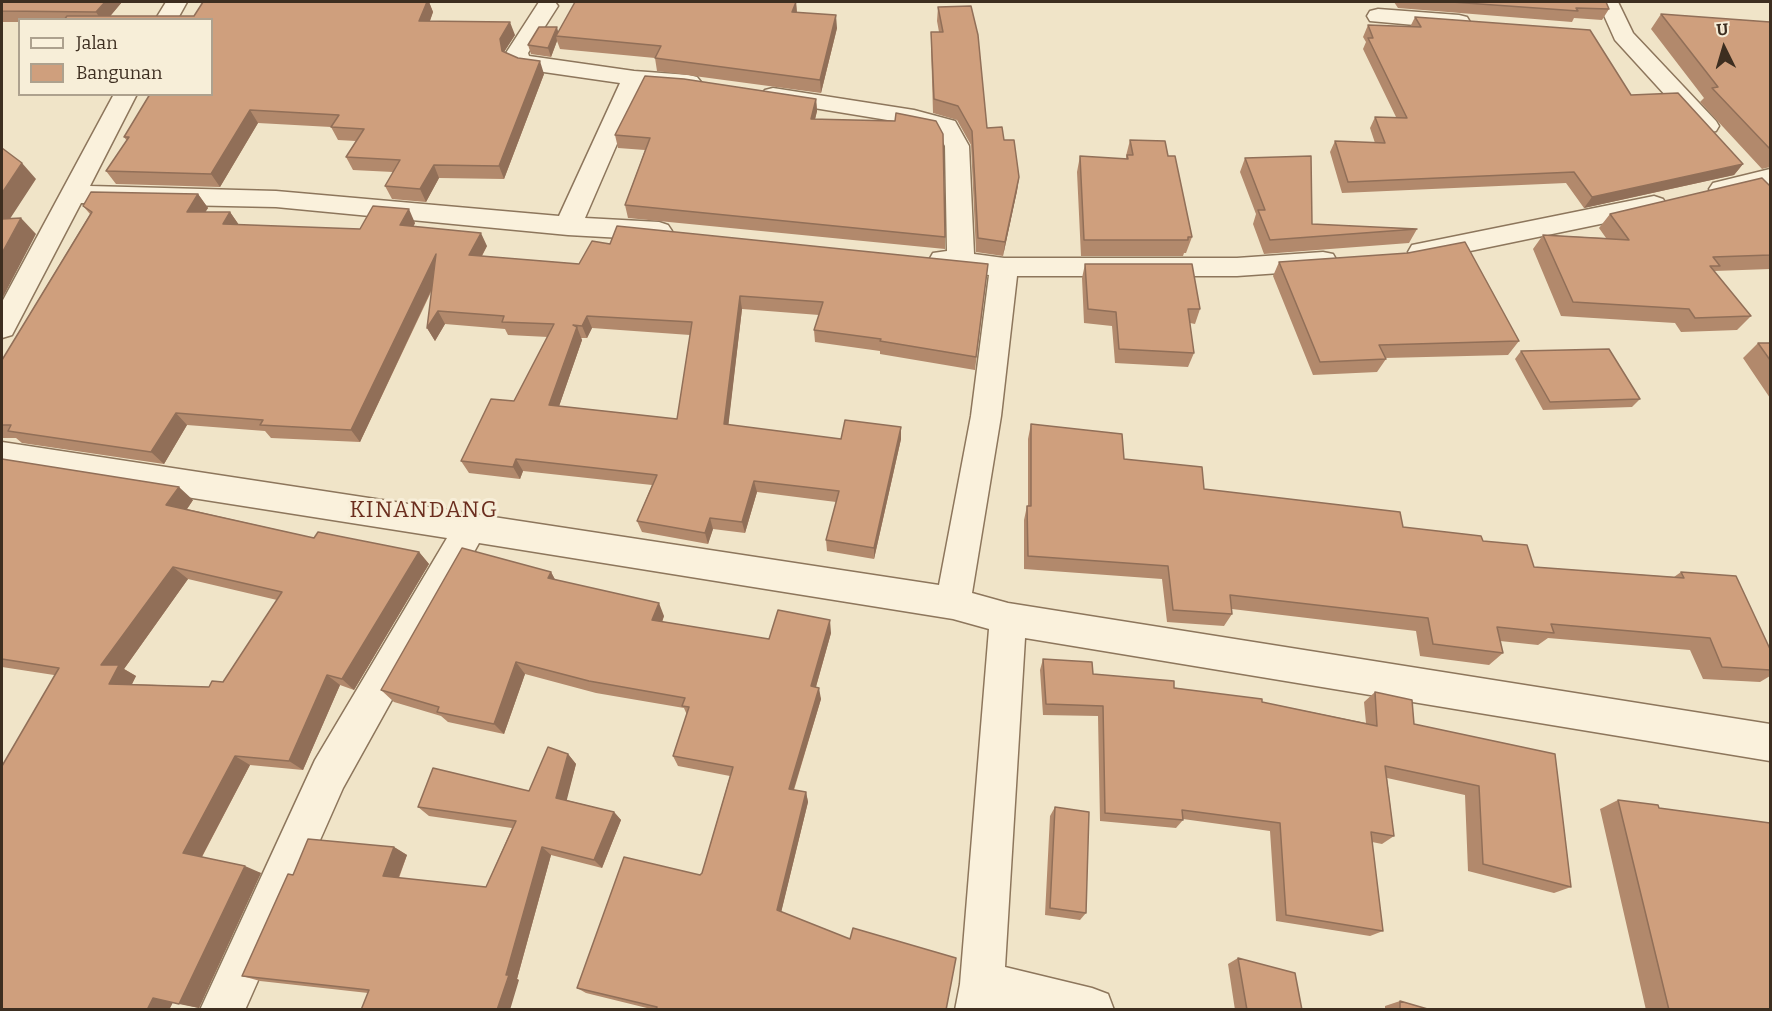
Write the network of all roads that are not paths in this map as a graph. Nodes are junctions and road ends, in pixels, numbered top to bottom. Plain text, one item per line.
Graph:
1 (176, 2) edge
2 (1608, 2) edge
3 (547, 6) dead end
4 (1377, 16) dead end
5 (167, 18) edge
6 (1483, 24) edge
7 (1600, 33) dead end
8 (1623, 35) junction
9 (634, 78) junction
10 (710, 86) edge
11 (745, 91) edge
12 (125, 96) edge
13 (1719, 138) edge
14 (1761, 180) edge
15 (74, 194) junction
16 (568, 226) junction
17 (689, 234) edge
18 (1399, 256) edge
19 (916, 258) edge
20 (1353, 259) edge
21 (961, 262) junction
22 (1004, 267) junction
23 (2, 328) edge
24 (2, 455) edge
25 (470, 529) junction
26 (953, 603) junction
27 (1008, 619) junction
28 (1770, 743) edge
29 (979, 997) edge
30 (222, 1010) edge
31 (1092, 1010) edge

1 - 5 street
2 - 8 street
3 - 9 street
4 - 6 street
7 - 8 street
8 - 13 street
9 - 10 street
9 - 16 street
11 - 21 street
12 - 15 street
14 - 18 street
15 - 16 street
15 - 23 street
16 - 17 street
19 - 21 street
20 - 22 street
21 - 22 street
22 - 26 street
24 - 25 street
25 - 26 street
25 - 30 street
26 - 27 street
27 - 28 street
27 - 29 street
29 - 31 street

